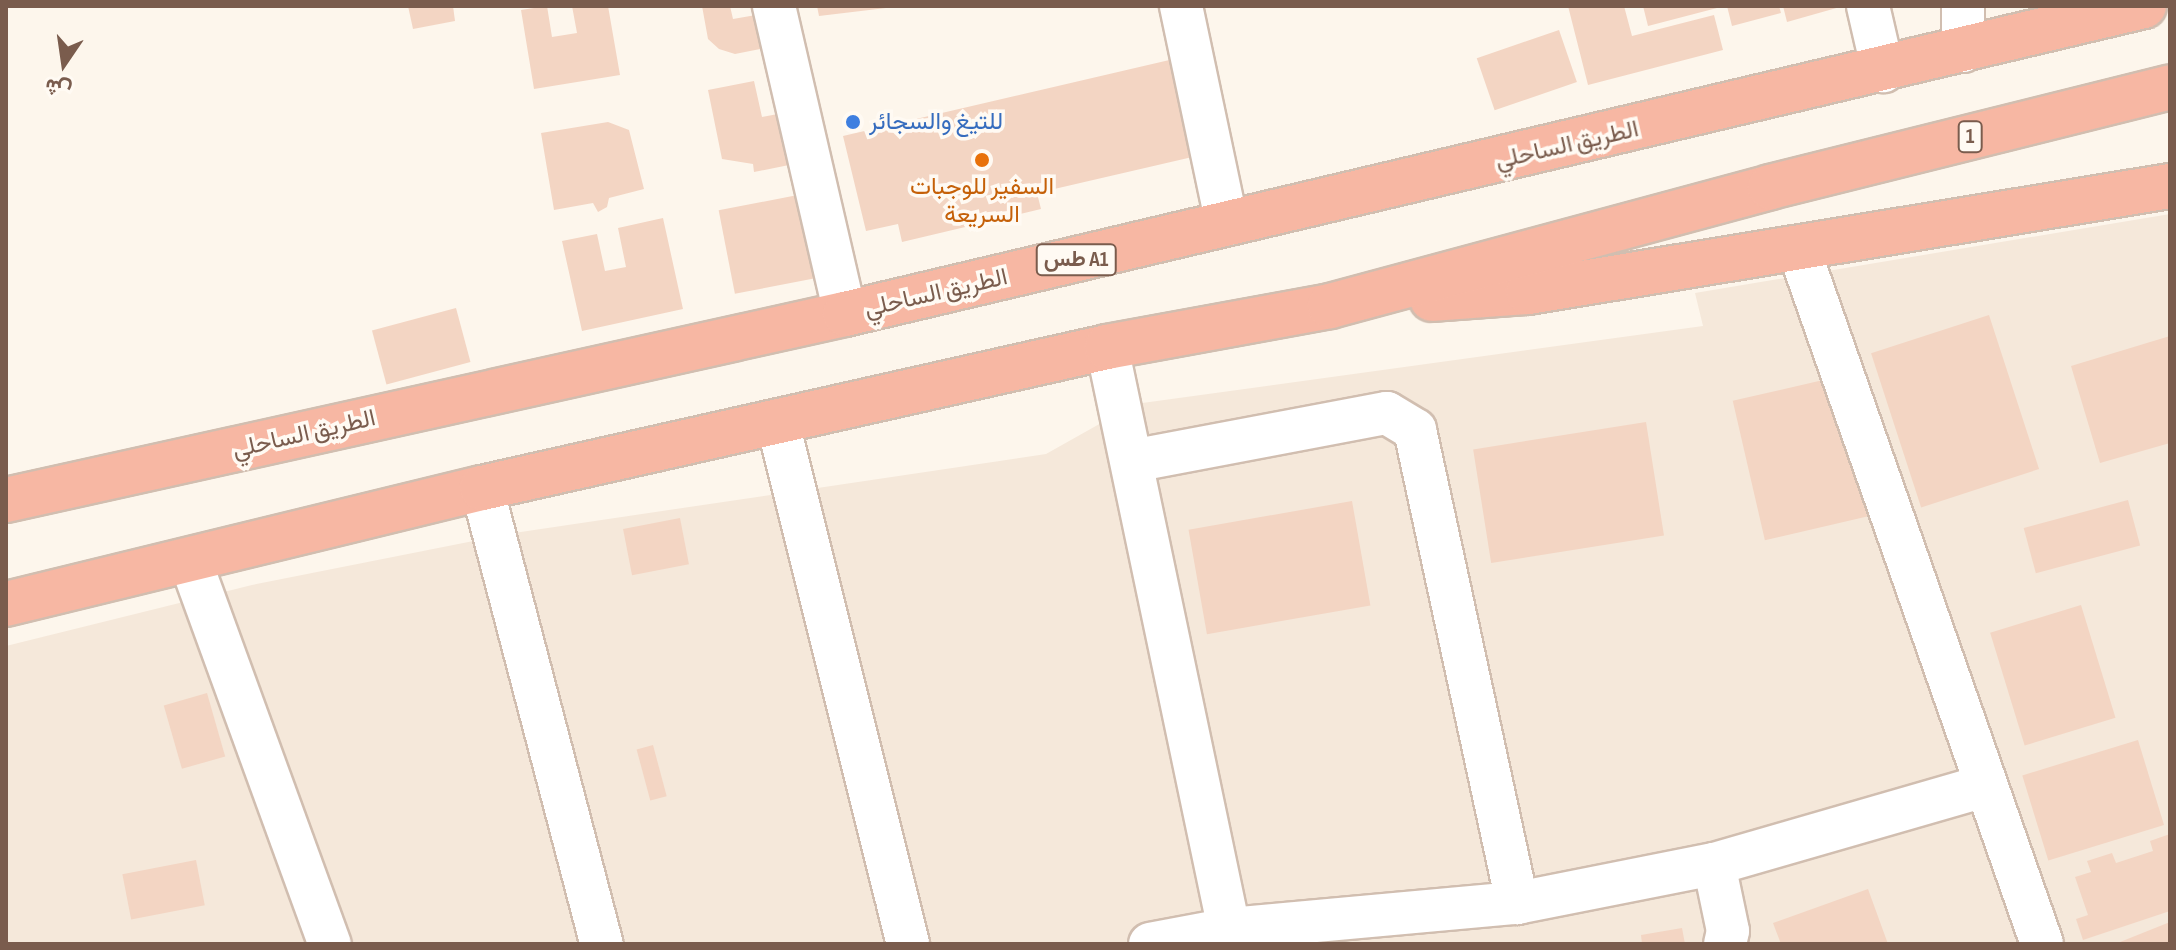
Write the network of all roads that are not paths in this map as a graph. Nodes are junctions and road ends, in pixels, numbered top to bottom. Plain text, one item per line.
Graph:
1 (774, 6) edge
2 (1181, 6) edge
3 (1868, 6) edge
4 (1963, 6) edge
5 (2144, 6) edge
6 (1963, 51) junction
7 (1883, 71) junction
8 (2170, 87) edge
9 (2170, 186) edge
10 (1227, 224) junction
11 (1799, 250) junction
12 (1330, 306) junction
13 (845, 314) junction
14 (1107, 347) junction
15 (778, 424) junction
16 (1132, 461) junction
17 (482, 488) junction
18 (6, 500) edge
19 (191, 563) junction
20 (6, 604) edge
21 (1985, 786) junction
22 (1714, 864) junction
23 (1517, 903) junction
24 (1229, 929) junction
25 (1729, 940) edge
26 (318, 941) edge
27 (602, 944) edge
28 (908, 944) edge
29 (1150, 944) edge
30 (2042, 944) edge

1 - 13 street
2 - 10 street
3 - 7 street
4 - 6 street
5 - 6 highway, الطريق الساحلي / طس A1
6 - 7 highway, الطريق الساحلي / طس A1
7 - 10 highway, الطريق الساحلي / طس A1
8 - 12 highway, 1
9 - 11 highway
10 - 13 highway, الطريق الساحلي / طس A1
11 - 12 highway
11 - 21 street
12 - 14 highway
13 - 18 highway, الطريق الساحلي / طس A1
14 - 15 highway
14 - 16 street
15 - 17 highway
15 - 28 street
16 - 23 street
16 - 24 street
17 - 19 highway
17 - 27 street
19 - 20 highway
19 - 26 street
21 - 22 street
21 - 30 street
22 - 23 street
22 - 25 street
23 - 24 street
24 - 29 street

